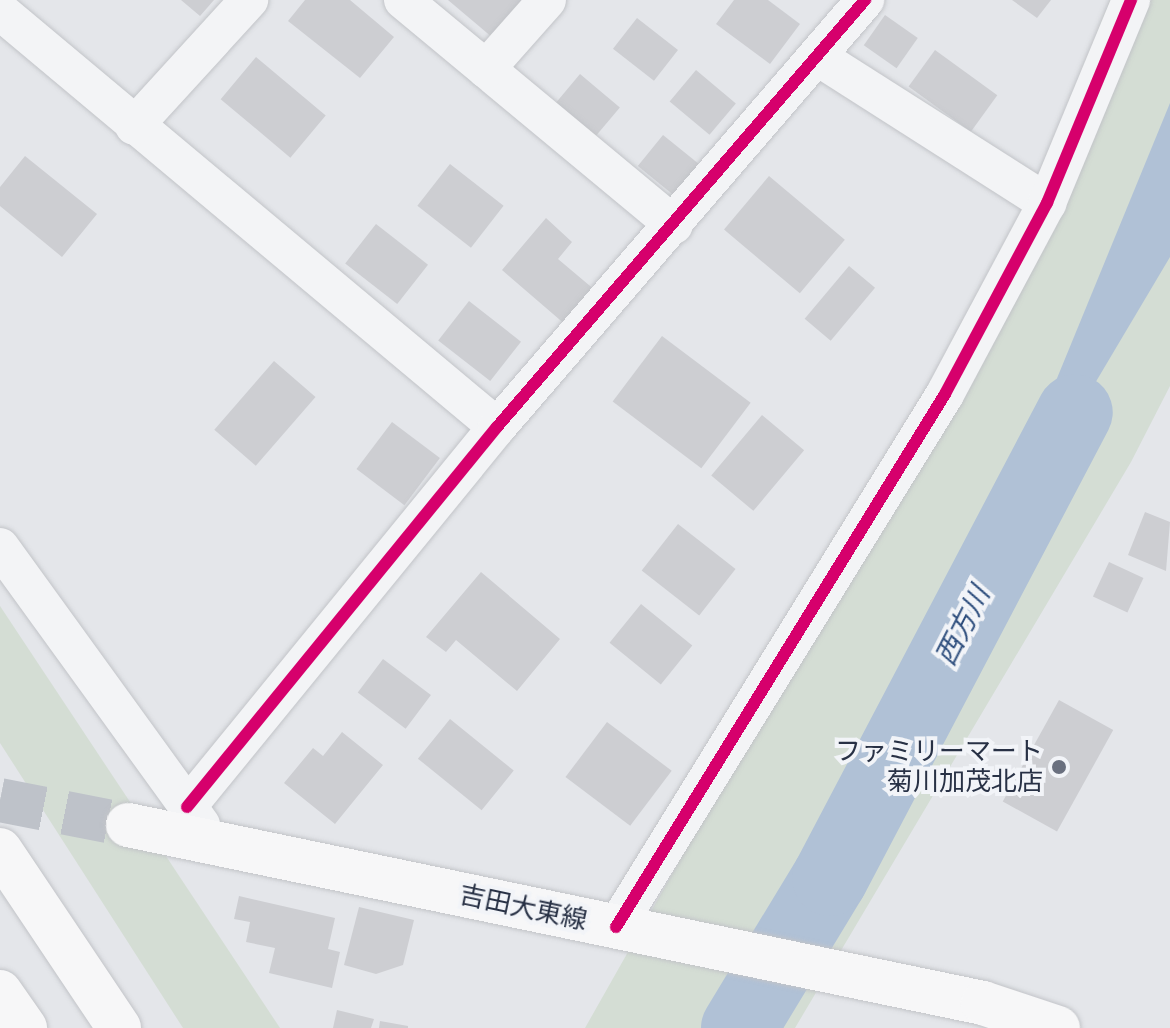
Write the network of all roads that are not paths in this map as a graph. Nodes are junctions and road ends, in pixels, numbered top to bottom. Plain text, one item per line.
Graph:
1 (249, 0) edge
2 (403, 0) edge
3 (547, 0) edge
4 (865, 0) edge
5 (1131, 0) edge
6 (0, 11) edge
7 (818, 57) junction
8 (486, 69) junction
9 (134, 126) junction
10 (1047, 203) junction
11 (674, 225) junction
12 (497, 427) junction
13 (0, 547) edge
14 (187, 807) junction
15 (128, 825) tunnel mouth
16 (216, 843) junction
17 (0, 850) edge
18 (616, 927) junction
19 (0, 992) edge
20 (0, 1012) edge
21 (13, 1028) edge
22 (25, 1028) edge
23 (119, 1028) edge
24 (1058, 1028) edge

1 - 9 street
2 - 8 street
3 - 8 street
4 - 7 street
5 - 10 street
6 - 9 street
7 - 10 street
7 - 11 street
8 - 11 street
9 - 12 street
10 - 18 street
11 - 12 street
12 - 14 street
13 - 14 street
14 - 16 street
15 - 16 main road, 吉田大東線
16 - 18 main road, 吉田大東線
17 - 23 main road
18 - 24 main road, 吉田大東線
19 - 22 main road
20 - 21 main road

